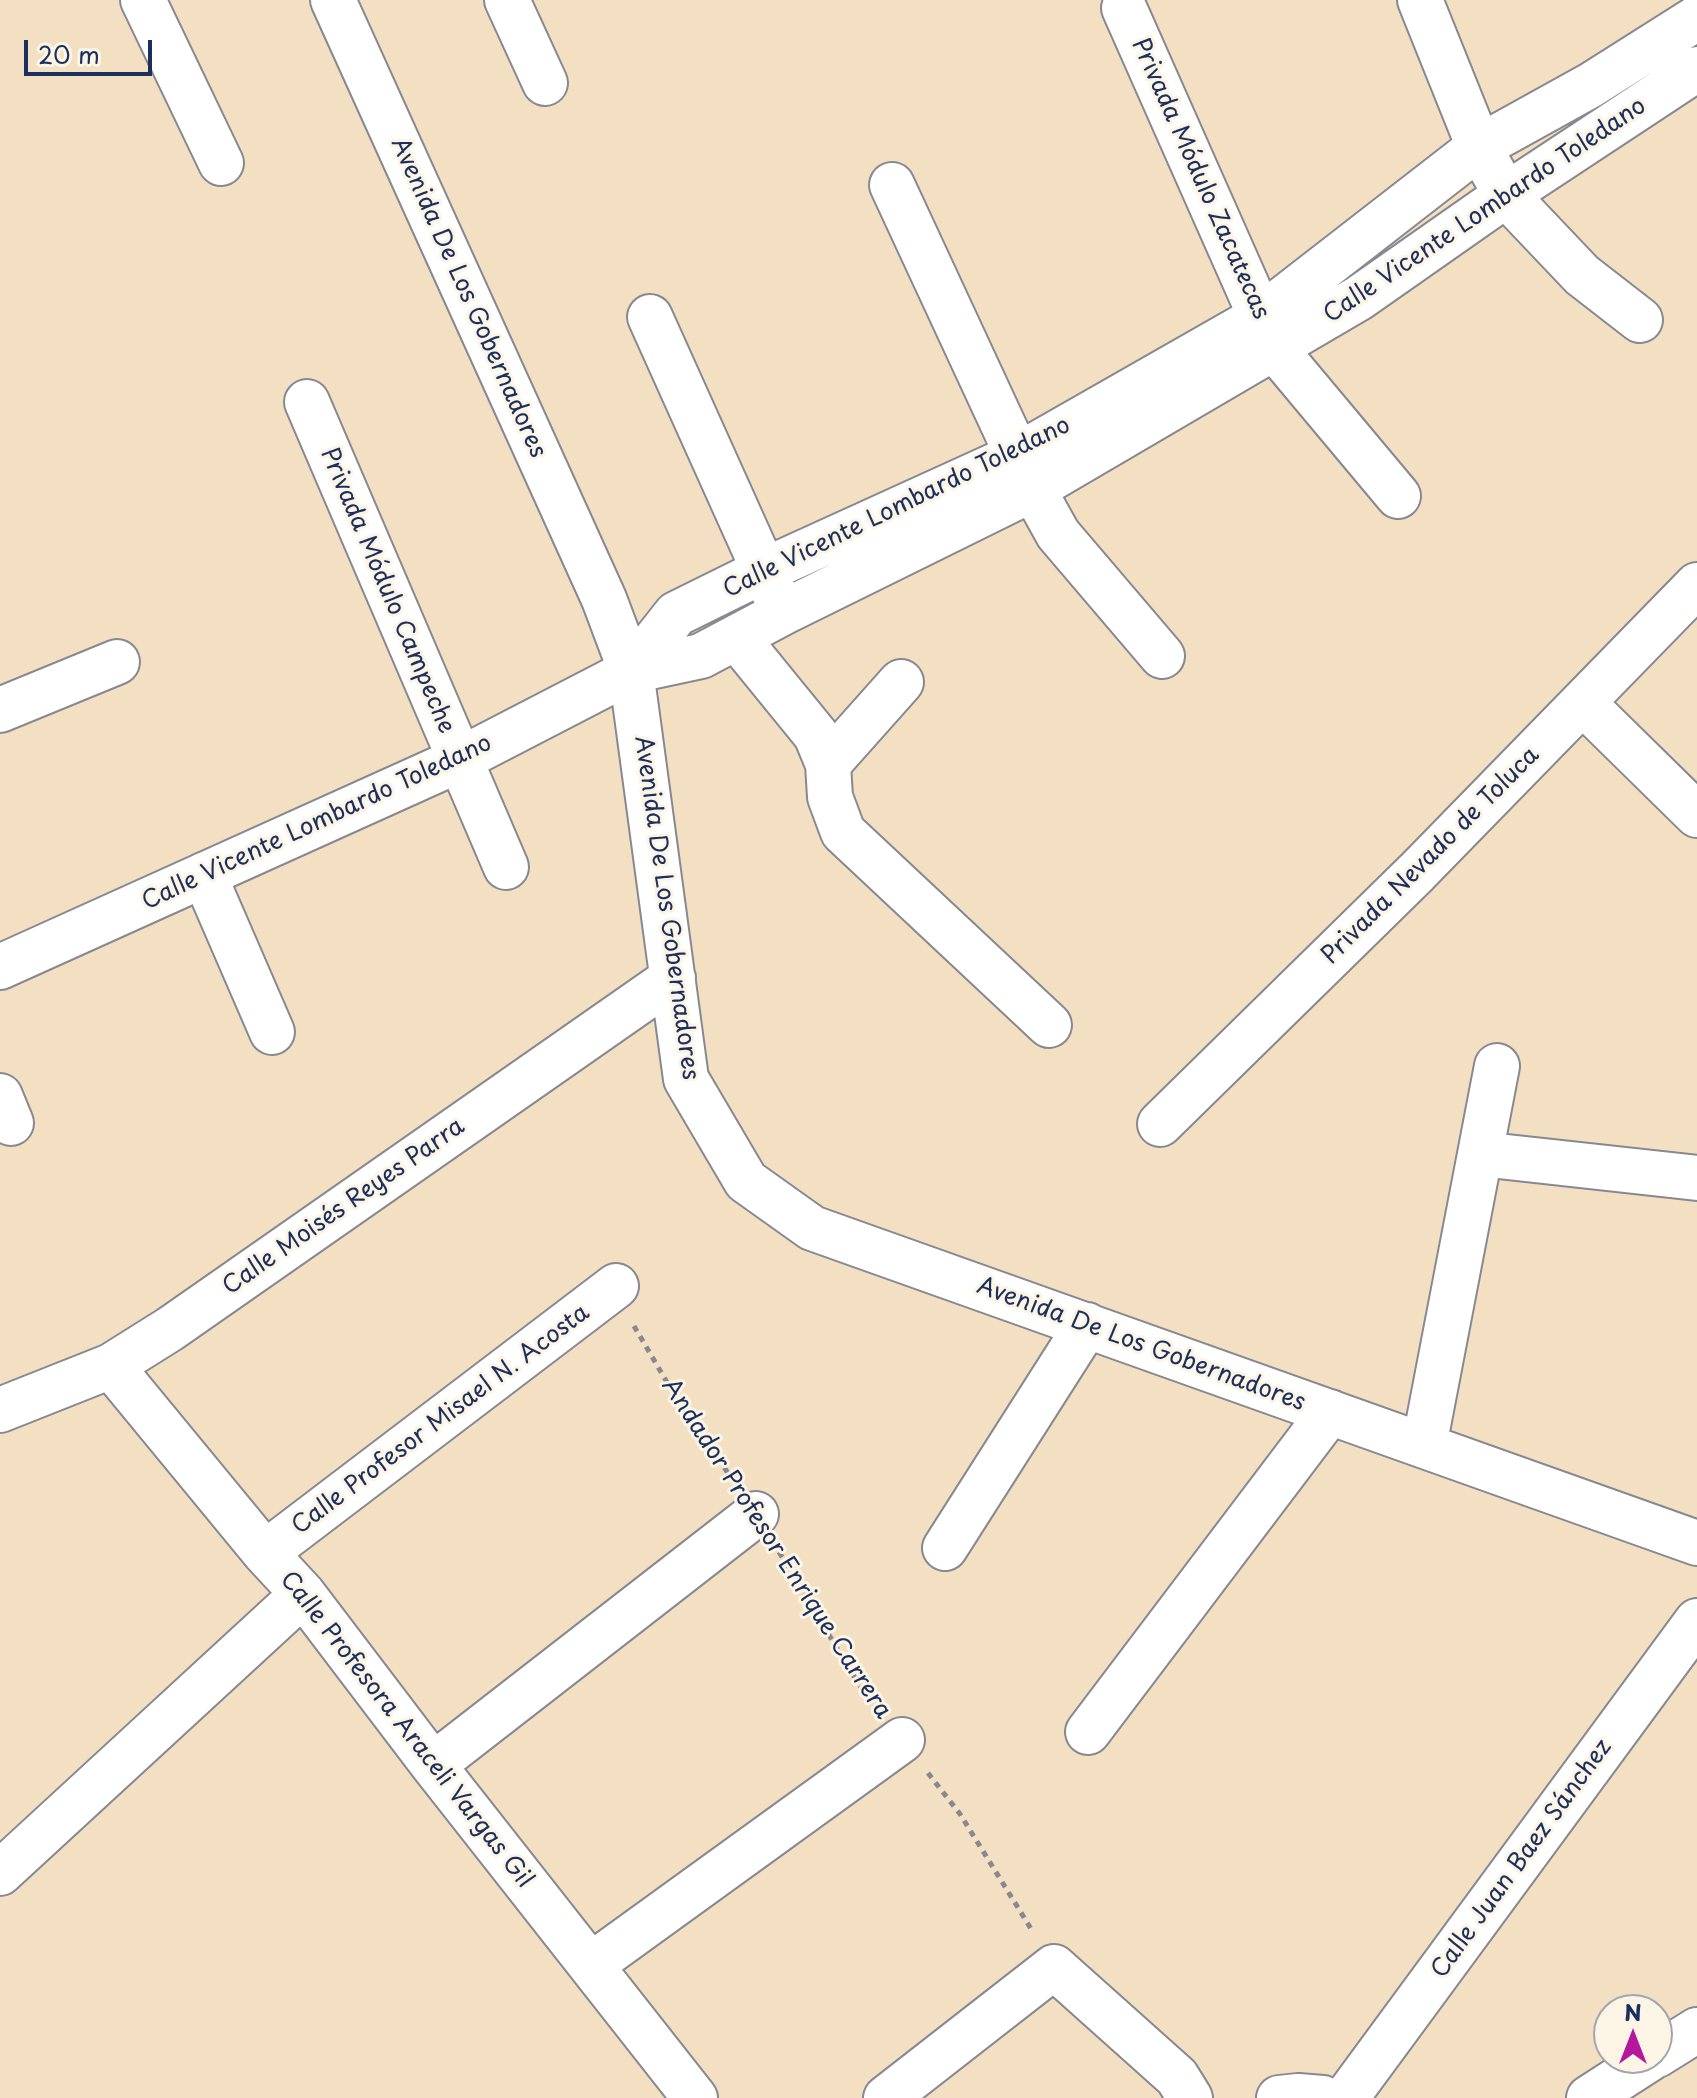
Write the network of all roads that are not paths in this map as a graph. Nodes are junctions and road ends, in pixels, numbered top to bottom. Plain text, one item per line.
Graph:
1 (143, 0) edge
2 (333, 0) edge
3 (507, 0) edge
4 (1420, 0) edge
5 (1124, 8) dead end
6 (1697, 18) edge
7 (1697, 69) edge
8 (545, 83) dead end
9 (1479, 147) junction
10 (221, 163) dead end
11 (892, 185) dead end
12 (1506, 195) junction
13 (650, 317) dead end
14 (1640, 320) dead end
15 (1268, 333) junction
16 (307, 402) dead end
17 (1025, 472) junction
18 (1398, 496) dead end
19 (763, 571) junction
20 (1697, 585) edge
21 (784, 612) junction
22 (737, 638) junction
23 (1162, 656) dead end
24 (117, 662) dead end
25 (631, 671) junction
26 (901, 682) dead end
27 (1583, 703) junction
28 (0, 710) edge
29 (459, 760) junction
30 (828, 764) junction
31 (1697, 815) edge
32 (506, 867) dead end
33 (204, 875) junction
34 (0, 967) edge
35 (673, 978) junction
36 (1049, 1025) dead end
37 (272, 1032) dead end
38 (1497, 1066) dead end
39 (1160, 1124) dead end
40 (1480, 1154) junction
41 (1697, 1178) edge
42 (616, 1286) road end
43 (1087, 1325) junction
44 (111, 1366) junction
45 (0, 1410) edge
46 (1330, 1412) junction
47 (1424, 1446) junction
48 (756, 1514) road end
49 (1697, 1543) edge
50 (945, 1548) dead end
51 (265, 1553) junction
52 (303, 1594) junction
53 (1697, 1621) edge
54 (1088, 1732) dead end
55 (902, 1740) road end
56 (433, 1765) junction
57 (0, 1873) edge
58 (591, 1965) junction
59 (1697, 2030) edge
60 (1673, 2045) edge
61 (1628, 2074) edge
62 (1598, 2095) edge
63 (695, 2098) edge
64 (886, 2098) edge
65 (1190, 2098) edge
66 (1279, 2098) edge
67 (1323, 2098) edge
68 (1346, 2098) edge

1 - 10 street
2 - 25 street, Avenida De Los Gobernadores
3 - 8 street
4 - 9 street
5 - 15 street, Privada Módulo Zacatecas
6 - 9 street, Calle Vicente Lombardo Toledano
7 - 12 street, Calle Vicente Lombardo Toledano
9 - 12 street
9 - 15 street, Calle Vicente Lombardo Toledano
11 - 17 street
12 - 14 street
12 - 15 street, Calle Vicente Lombardo Toledano
13 - 19 street
15 - 17 street, Calle Vicente Lombardo Toledano
15 - 18 street, Privada Módulo Zacatecas
16 - 29 street, Privada Módulo Campeche
17 - 19 street, Calle Vicente Lombardo Toledano
17 - 21 street, Calle Vicente Lombardo Toledano
17 - 23 street
19 - 21 street
19 - 25 street, Calle Vicente Lombardo Toledano
20 - 27 street, Privada Nevado de Toluca
21 - 22 street, Calle Vicente Lombardo Toledano
22 - 25 street, Calle Vicente Lombardo Toledano
22 - 30 street
24 - 28 street
25 - 29 street, Calle Vicente Lombardo Toledano
25 - 35 street, Avenida De Los Gobernadores
26 - 30 street
27 - 31 street
27 - 39 street, Privada Nevado de Toluca
29 - 32 street, Privada Módulo Campeche
29 - 33 street, Calle Vicente Lombardo Toledano
30 - 36 street
33 - 34 street, Calle Vicente Lombardo Toledano
33 - 37 street
35 - 43 street, Avenida De Los Gobernadores
35 - 44 street, Calle Moisés Reyes Parra
38 - 40 street
40 - 41 street
40 - 47 street
42 - 51 street, Calle Profesor Misael N. Acosta
43 - 46 street, Avenida De Los Gobernadores
43 - 50 street
44 - 45 street, Calle Moisés Reyes Parra
44 - 51 street, Calle Profesora Araceli Vargas Gil
46 - 47 street, Avenida De Los Gobernadores
46 - 54 street
47 - 49 street, Avenida De Los Gobernadores
48 - 56 street
51 - 52 street, Calle Profesora Araceli Vargas Gil
52 - 56 street, Calle Profesora Araceli Vargas Gil
52 - 57 street
53 - 68 street, Calle Juan Baez Sánchez
55 - 58 street
56 - 58 street, Calle Profesora Araceli Vargas Gil
58 - 63 street, Calle Profesora Araceli Vargas Gil
59 - 60 street
61 - 62 street
64 - 65 street
66 - 67 street

